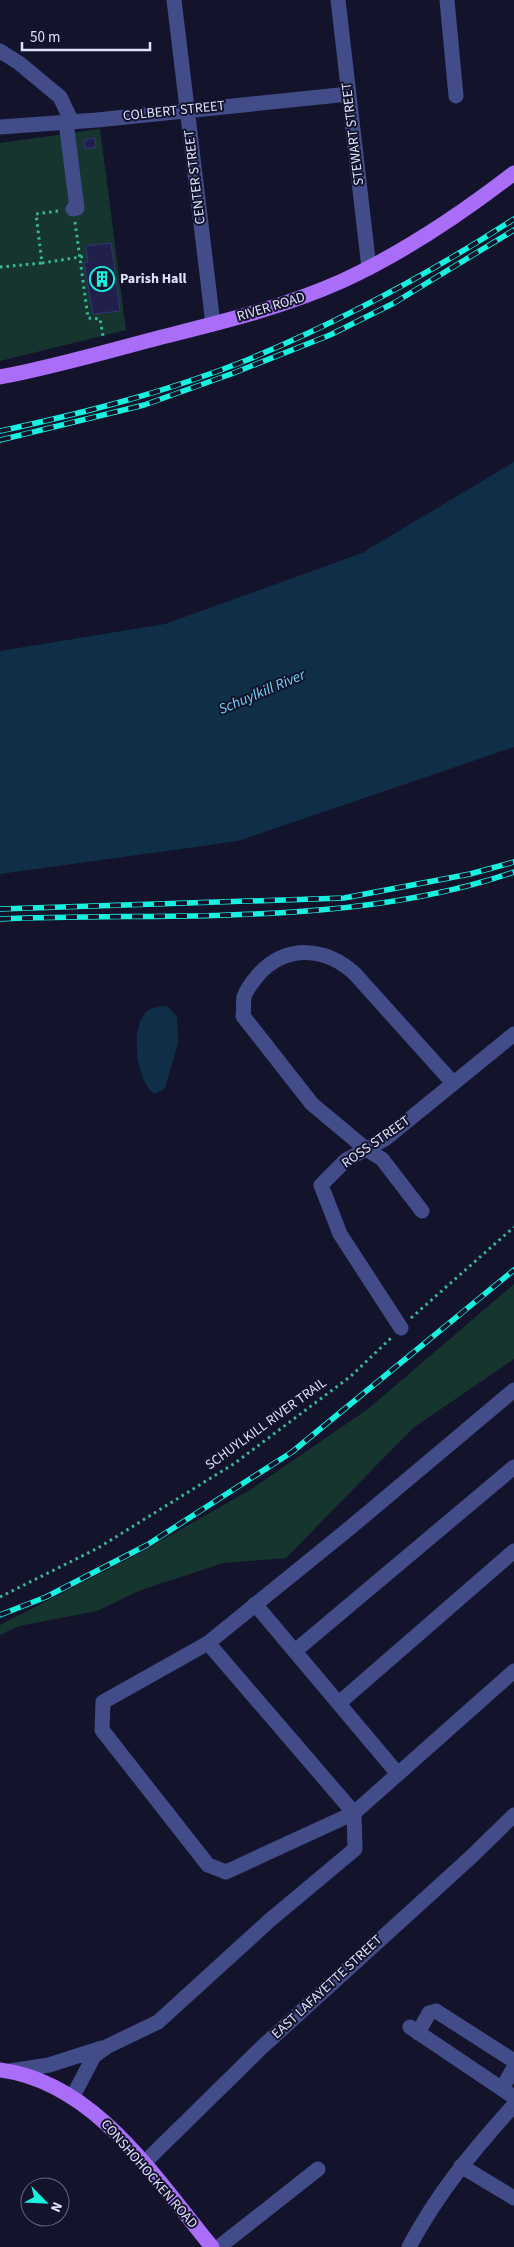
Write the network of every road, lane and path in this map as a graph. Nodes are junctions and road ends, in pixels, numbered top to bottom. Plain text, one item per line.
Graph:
1 (174, 0) edge
2 (338, 0) edge
3 (447, 0) edge
4 (0, 51) edge
5 (349, 94) junction
6 (456, 96) dead end
7 (187, 110) junction
8 (69, 122) junction
9 (0, 127) edge
10 (514, 173) edge
11 (73, 208) junction
12 (87, 256) dead end
13 (80, 258) junction
14 (42, 263) junction
15 (0, 268) edge
16 (369, 268) junction
17 (213, 324) junction
18 (103, 337) dead end
19 (0, 377) edge
20 (514, 1034) edge
21 (453, 1083) junction
22 (366, 1149) junction
23 (422, 1211) dead end
24 (514, 1227) edge
25 (401, 1328) junction
26 (514, 1390) edge
27 (514, 1466) edge
28 (514, 1551) edge
29 (0, 1596) edge
30 (255, 1604) junction
31 (208, 1643) junction
32 (295, 1652) junction
33 (514, 1671) edge
34 (339, 1704) junction
35 (398, 1774) junction
36 (354, 1812) junction
37 (514, 1815) edge
38 (108, 2046) junction
39 (514, 2061) edge
40 (514, 2067) edge
41 (5, 2071) edge
42 (508, 2093) edge
43 (73, 2096) junction
44 (514, 2105) edge
45 (144, 2163) junction
46 (461, 2166) junction
47 (318, 2169) dead end
48 (514, 2198) edge
49 (212, 2247) edge
50 (219, 2247) edge
51 (409, 2247) edge

1 - 7 street, CENTER STREET
2 - 5 street, STEWART STREET
3 - 6 street
4 - 8 street
5 - 7 street, COLBERT STREET
5 - 16 street, STEWART STREET
7 - 8 street, COLBERT STREET
7 - 17 street, CENTER STREET
8 - 9 street, COLBERT STREET
8 - 11 street
10 - 16 main road, RIVER ROAD
11 - 13 path
11 - 14 path
12 - 13 path
13 - 14 path
13 - 18 path
14 - 15 path
16 - 17 main road, RIVER ROAD
17 - 19 main road, RIVER ROAD
20 - 21 street, ROSS STREET
21 - 22 street, ROSS STREET
21 - 22 street
22 - 23 street
22 - 25 street, ROSS STREET
24 - 25 path, SCHUYLKILL RIVER TRAIL
25 - 29 path, SCHUYLKILL RIVER TRAIL
26 - 30 street
27 - 32 street
28 - 34 street
30 - 31 street
30 - 32 street
31 - 36 street
31 - 36 street
32 - 34 street
33 - 35 street
34 - 35 street
35 - 36 street
36 - 38 street
37 - 45 street, EAST LAFAYETTE STREET
38 - 41 street
38 - 43 street
39 - 42 street
40 - 42 street
41 - 43 main road, CONSHOHOCKEN ROAD
43 - 45 main road, CONSHOHOCKEN ROAD
44 - 46 street
45 - 49 main road, CONSHOHOCKEN ROAD
46 - 48 street
46 - 51 street
47 - 50 street

